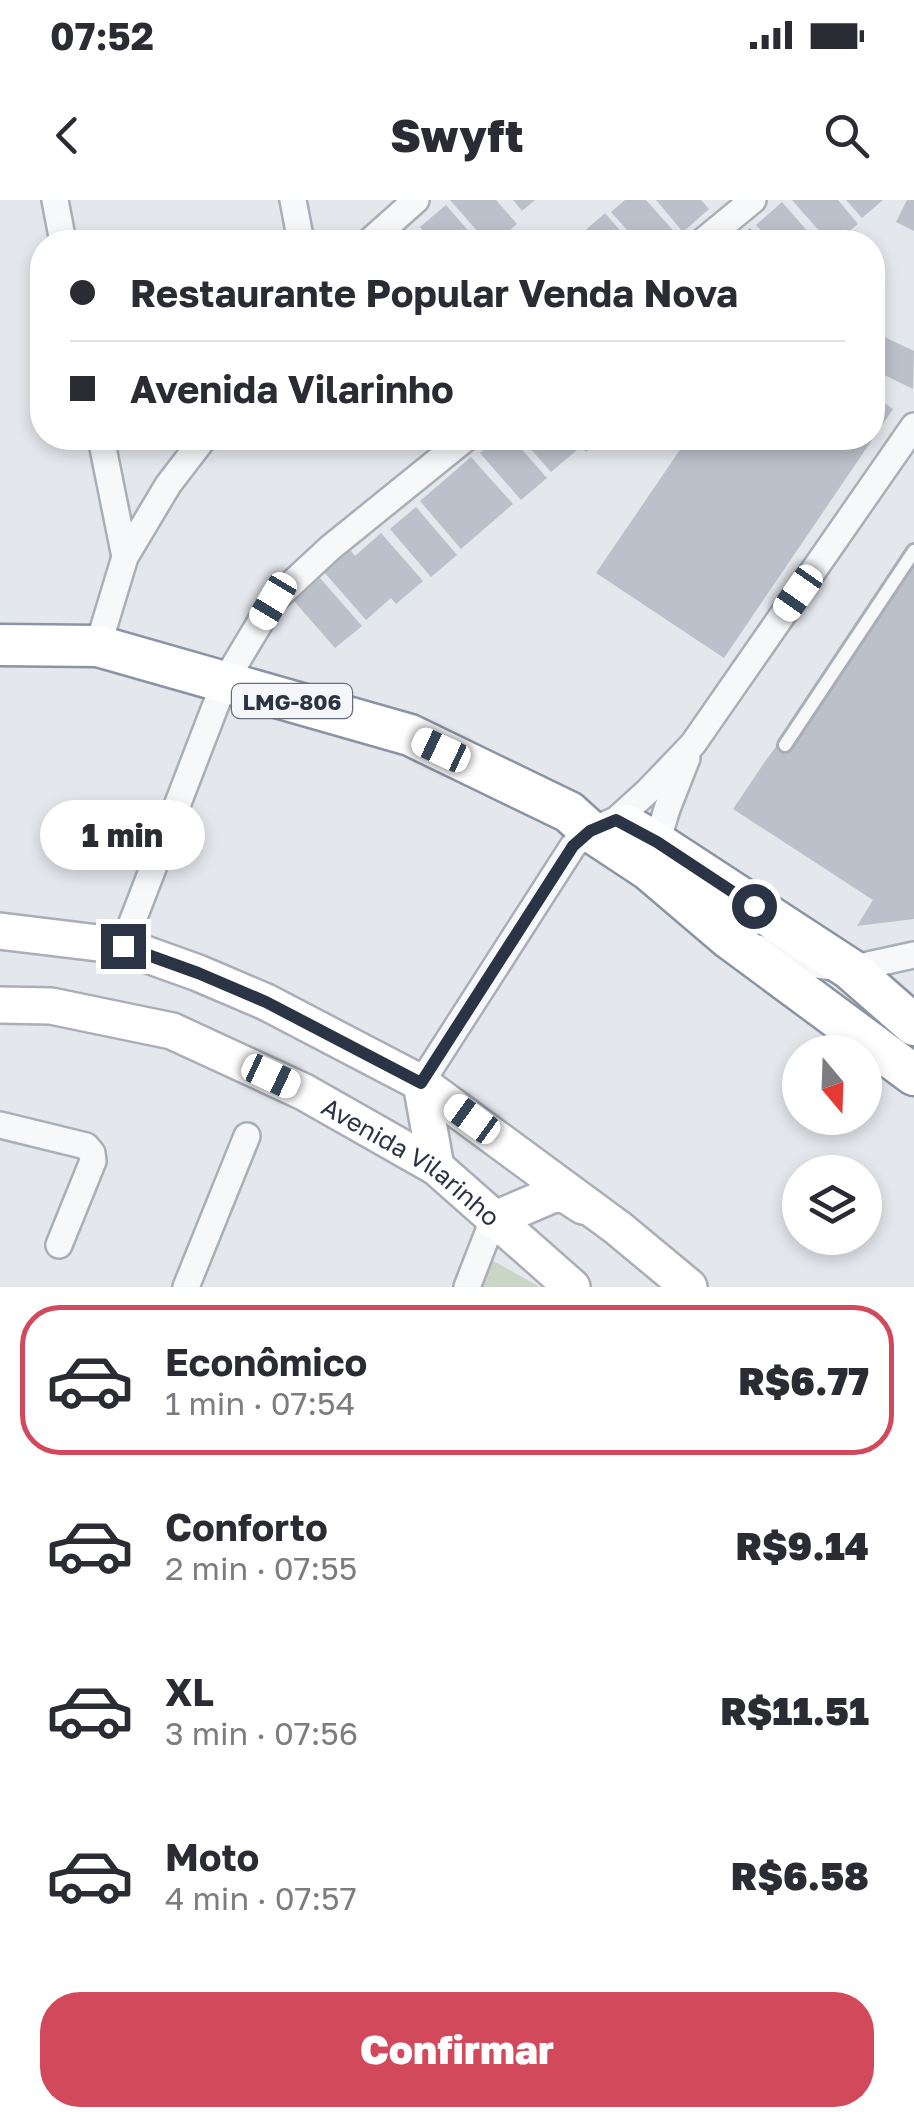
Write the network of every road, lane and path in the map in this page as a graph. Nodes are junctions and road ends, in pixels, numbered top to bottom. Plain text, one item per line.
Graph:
1 (54, 200) edge
2 (293, 200) edge
3 (416, 200) edge
4 (753, 200) edge
5 (60, 230) edge
6 (299, 230) edge
7 (382, 230) edge
8 (717, 230) edge
9 (912, 431) edge
10 (103, 450) edge
11 (195, 450) edge
12 (451, 450) edge
13 (914, 551) edge
14 (125, 557) junction
15 (0, 645) edge
16 (98, 646) junction
17 (225, 681) junction
18 (692, 744) junction
19 (786, 745) dead end
20 (592, 821) junction
21 (653, 856) junction
22 (0, 931) edge
23 (730, 939) junction
24 (123, 946) junction
25 (914, 955) edge
26 (850, 969) junction
27 (0, 1005) edge
28 (914, 1025) edge
29 (914, 1076) edge
30 (421, 1083) junction
31 (0, 1125) edge
32 (247, 1136) dead end
33 (436, 1168) junction
34 (493, 1220) junction
35 (618, 1228) junction
36 (59, 1245) dead end
37 (186, 1287) edge
38 (467, 1287) edge
39 (572, 1287) edge
40 (689, 1287) edge

1 - 5 street
2 - 6 street
3 - 7 street
4 - 8 street
9 - 18 street
10 - 14 street
11 - 14 street
12 - 17 street
13 - 19 lane
14 - 16 street
15 - 16 highway, LMG-806
16 - 17 highway, LMG-806
17 - 20 highway, LMG-806
17 - 24 street
18 - 20 street
18 - 21 street
20 - 21 highway, LMG-806
20 - 30 street
21 - 23 highway, LMG-806
21 - 26 highway, LMG-806
22 - 24 main road
23 - 26 street
23 - 29 highway, LMG-806
24 - 30 main road
25 - 26 street
26 - 28 highway, LMG-806
27 - 33 main road, Avenida Vilarinho
30 - 33 main road
30 - 35 main road
31 - 36 street
32 - 37 street
33 - 34 main road, Avenida Vilarinho
34 - 35 main road
34 - 38 street
34 - 39 main road, Avenida Vilarinho
35 - 40 main road

